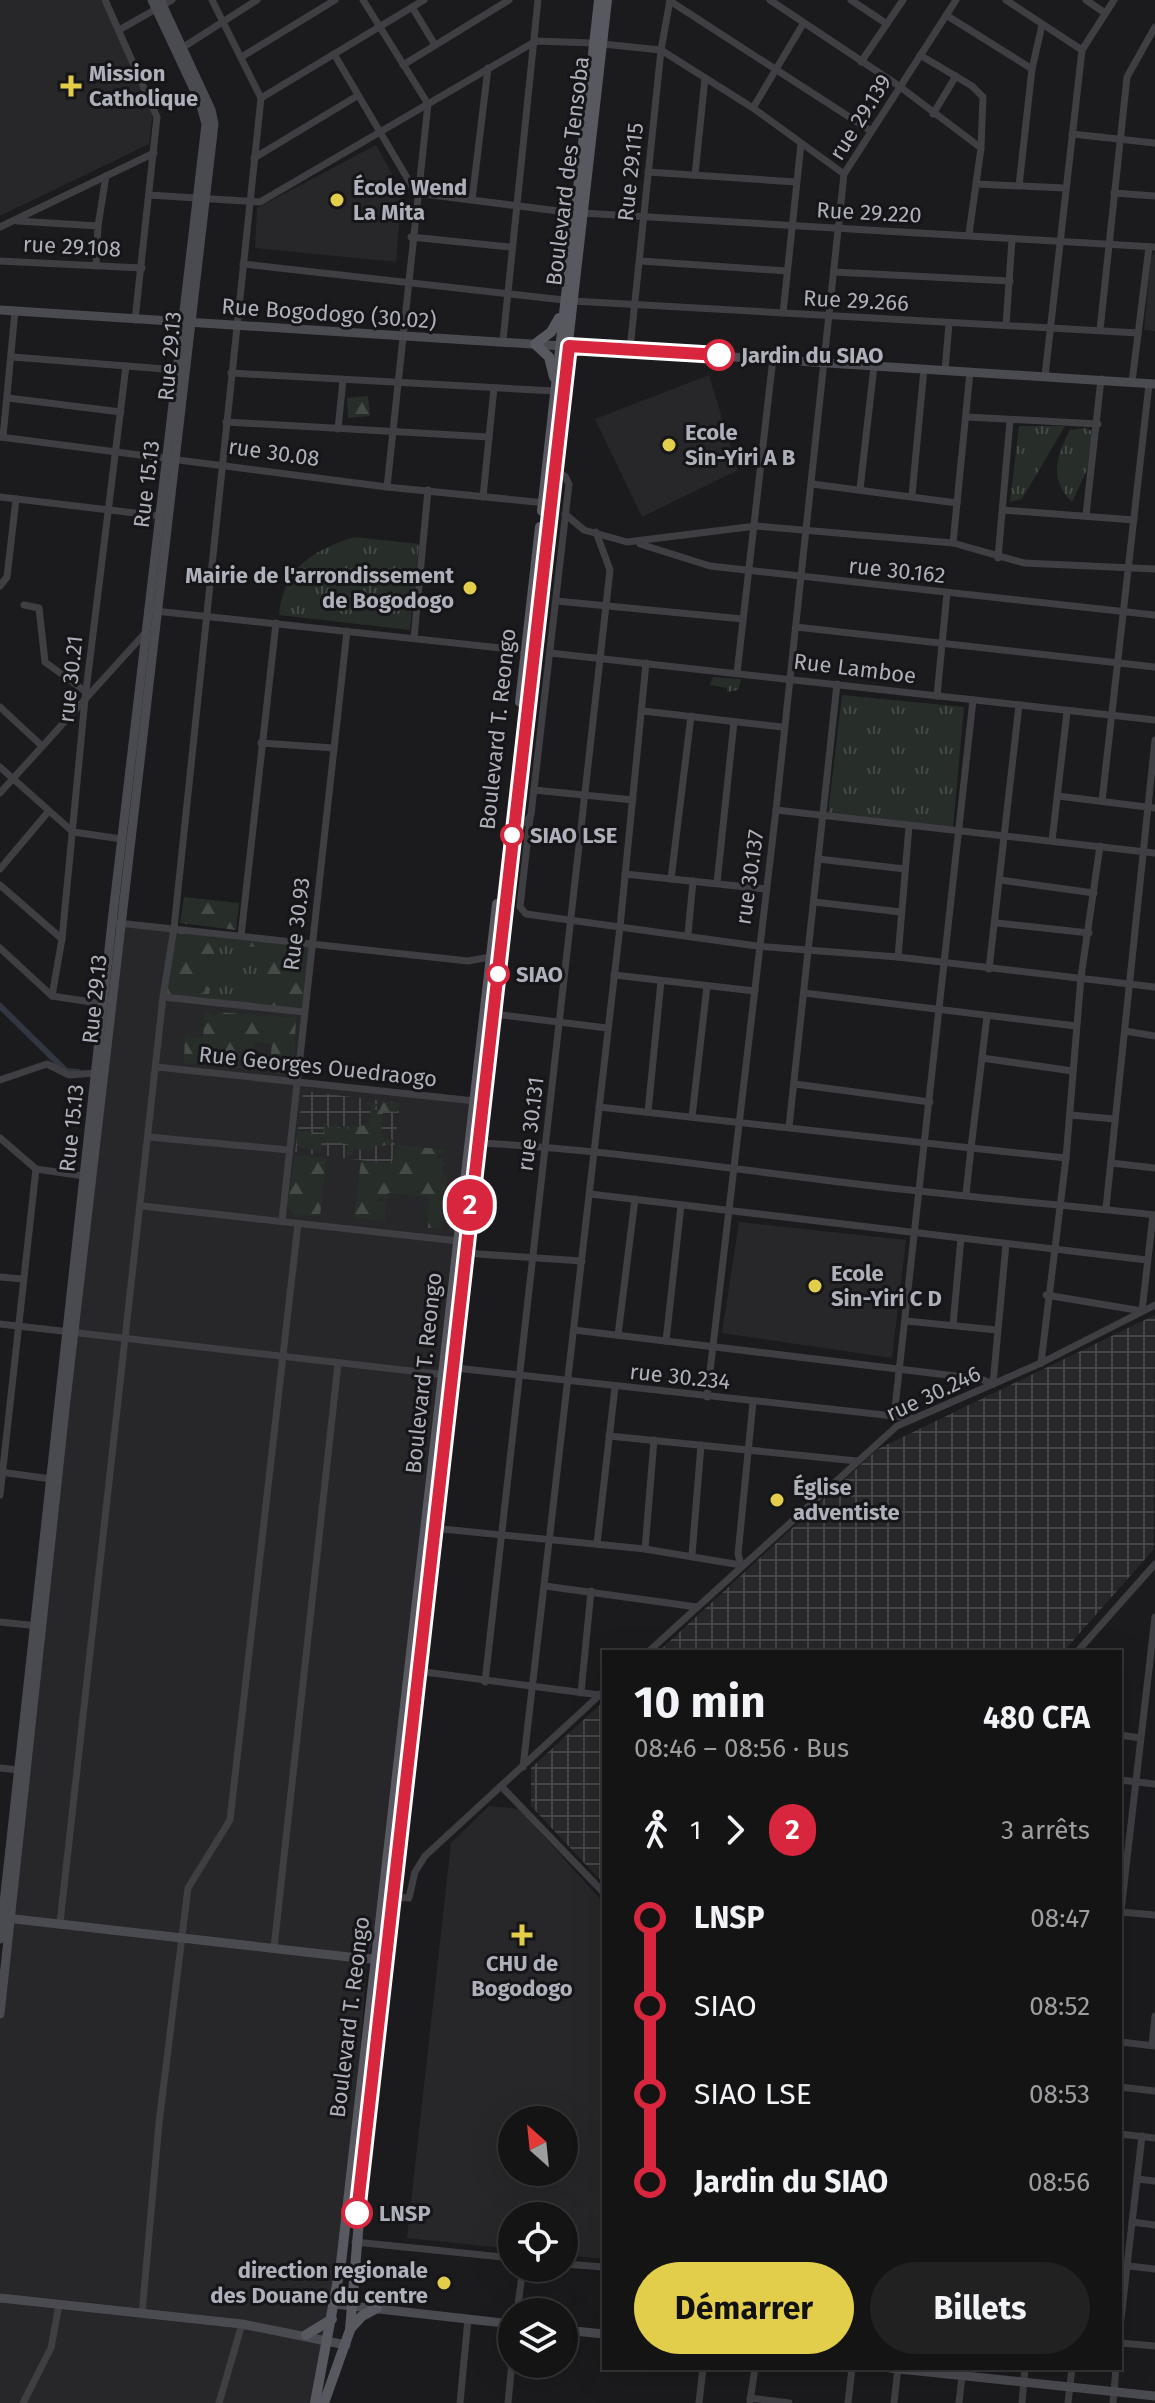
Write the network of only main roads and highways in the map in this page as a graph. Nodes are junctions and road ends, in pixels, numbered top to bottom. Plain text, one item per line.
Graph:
1 (599, 0) edge
2 (607, 0) edge
3 (161, 3) edge
4 (598, 43) junction
5 (200, 200) junction
6 (566, 304) junction
7 (0, 310) edge
8 (185, 322) junction
9 (535, 344) junction
10 (564, 346) junction
11 (1152, 384) edge
12 (555, 387) junction
13 (173, 458) junction
14 (546, 502) junction
15 (153, 611) junction
16 (529, 651) junction
17 (116, 922) junction
18 (495, 956) junction
19 (70, 1333) junction
20 (448, 1371) junction
21 (430, 1528) junction
22 (39, 1626) junction
23 (6, 1918) junction
24 (2, 1936) edge
25 (377, 1961) junction
26 (0, 2014) edge
27 (0, 2298) edge
28 (334, 2304) junction
29 (353, 2304) junction
30 (377, 2308) junction
31 (333, 2318) junction
32 (498, 2322) edge
33 (350, 2330) junction
34 (578, 2331) edge
35 (602, 2334) edge
36 (306, 2335) junction
37 (329, 2341) junction
38 (346, 2345) junction
39 (912, 2370) edge
40 (1155, 2396) edge
41 (315, 2403) edge
42 (324, 2403) edge

1 - 4 main road, Boulevard des Tensoba
2 - 4 main road, Boulevard des Tensoba
3 - 5 main road, Rue 29.13
3 - 5 main road, Rue 29.13
4 - 6 main road, Boulevard des Tensoba
5 - 8 main road, Rue 29.13
6 - 9 main road
6 - 10 main road, Boulevard des Tensoba
7 - 8 main road, Rue Bogodogo (30.02)
8 - 9 main road, Rue Bogodogo (30.02)
8 - 13 main road, Rue 29.13
8 - 13 main road, Rue 15.13
9 - 10 main road, Rue Bogodogo (30.02)
9 - 12 main road
10 - 11 main road, Rue Bogodogo (30.02)
10 - 12 main road, Boulevard T. Reongo
10 - 14 main road, Boulevard T. Reongo
12 - 14 main road, Boulevard T. Reongo
13 - 15 main road, Rue 29.13
13 - 15 main road, Rue 15.13
14 - 16 main road, Boulevard T. Reongo
15 - 17 main road, Rue 29.13
15 - 17 main road, Rue 15.13
16 - 18 main road, Boulevard T. Reongo
16 - 18 main road, Boulevard T. Reongo
17 - 19 main road, Rue 29.13
17 - 19 main road, Rue 15.13
18 - 20 main road, Boulevard T. Reongo
18 - 20 main road, Boulevard T. Reongo
19 - 22 main road, Rue 29.13
19 - 22 main road, Rue 15.13
20 - 21 main road, Boulevard T. Reongo
21 - 25 main road, Boulevard T. Reongo
21 - 25 main road, Boulevard T. Reongo
22 - 23 main road, Rue 29.13
22 - 23 main road, Rue 15.13
23 - 24 main road, Rue 15.13
23 - 25 main road
24 - 26 main road
25 - 28 main road, Boulevard T. Reongo
25 - 29 main road, Boulevard T. Reongo
27 - 36 main road
28 - 29 main road
28 - 31 main road, Boulevard T. Reongo
29 - 30 main road
29 - 33 main road, Boulevard T. Reongo
30 - 32 main road
30 - 33 main road
31 - 36 main road
31 - 37 main road, Boulevard T. Reongo
33 - 38 main road, Boulevard T. Reongo
34 - 35 main road
36 - 37 main road
37 - 38 main road
37 - 41 main road, Boulevard T. Reongo
38 - 42 main road, Boulevard T. Reongo
39 - 40 main road

